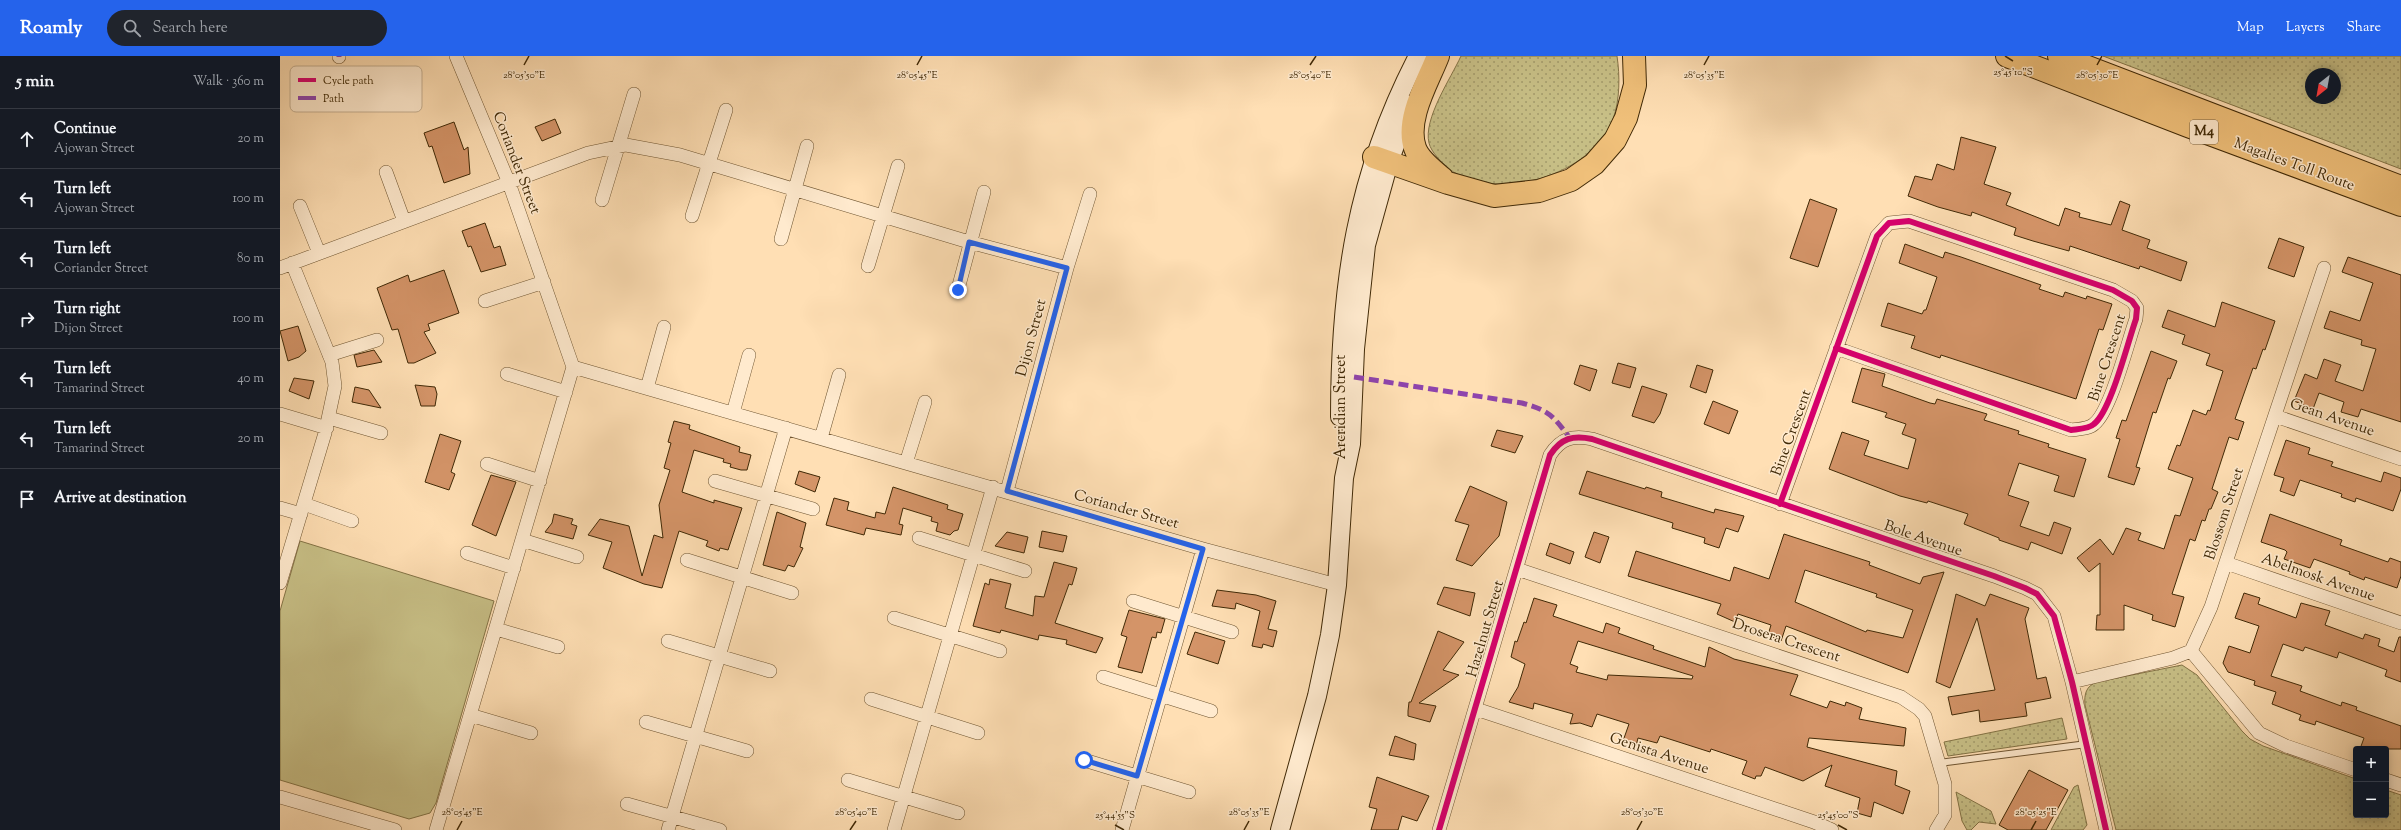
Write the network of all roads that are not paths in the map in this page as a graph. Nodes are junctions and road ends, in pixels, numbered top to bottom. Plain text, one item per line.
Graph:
1 (456, 56) edge
2 (1418, 56) edge
3 (1436, 56) edge
4 (1634, 56) edge
5 (2007, 56) edge
6 (2059, 56) edge
7 (634, 94) dead end
8 (726, 110) dead end
9 (620, 145) junction
10 (808, 146) dead end
11 (1381, 159) junction
12 (708, 164) junction
13 (898, 166) dead end
14 (386, 172) dead end
15 (509, 183) junction
16 (1448, 183) junction
17 (2401, 187) edge
18 (794, 189) junction
19 (984, 192) dead end
20 (1090, 194) dead end
21 (602, 200) dead end
22 (2401, 205) edge
23 (300, 206) dead end
24 (692, 216) dead end
25 (882, 216) junction
26 (404, 221) junction
27 (782, 239) dead end
28 (969, 242) junction
29 (319, 253) junction
30 (286, 265) edge
31 (868, 266) dead end
32 (1067, 268) junction
33 (2324, 268) dead end
34 (544, 282) junction
35 (958, 290) dead end
36 (485, 301) dead end
37 (664, 328) dead end
38 (378, 340) dead end
39 (1836, 348) junction
40 (749, 355) dead end
41 (329, 356) junction
42 (573, 367) junction
43 (507, 374) dead end
44 (839, 375) dead end
45 (647, 388) junction
46 (566, 392) junction
47 (925, 402) dead end
48 (734, 413) junction
49 (280, 414) edge
50 (2275, 416) junction
51 (328, 423) junction
52 (786, 428) junction
53 (381, 433) dead end
54 (821, 438) junction
55 (1564, 440) joint
56 (2401, 459) edge
57 (906, 463) junction
58 (487, 464) dead end
59 (540, 480) junction
60 (715, 481) dead end
61 (994, 488) junction
62 (1007, 491) junction
63 (767, 495) junction
64 (1780, 504) junction
65 (280, 508) edge
66 (302, 509) junction
67 (813, 509) dead end
68 (352, 521) dead end
69 (919, 538) dead end
70 (522, 540) junction
71 (1203, 549) junction
72 (467, 553) dead end
73 (974, 555) junction
74 (577, 557) dead end
75 (687, 560) dead end
76 (2226, 564) junction
77 (514, 568) junction
78 (1517, 569) junction
79 (1026, 570) dead end
80 (742, 577) junction
81 (280, 583) edge
82 (1337, 585) junction
83 (792, 593) dead end
84 (1133, 602) dead end
85 (1184, 616) junction
86 (894, 618) dead end
87 (2401, 623) edge
88 (496, 629) junction
89 (1232, 632) dead end
90 (951, 636) junction
91 (668, 641) dead end
92 (558, 647) dead end
93 (1000, 651) dead end
94 (2191, 651) junction
95 (719, 656) junction
96 (770, 671) dead end
97 (1103, 677) dead end
98 (2072, 682) junction
99 (1161, 696) junction
100 (870, 699) dead end
101 (1476, 709) junction
102 (1211, 711) dead end
103 (470, 715) junction
104 (927, 717) junction
105 (646, 722) dead end
106 (531, 733) dead end
107 (978, 733) dead end
108 (696, 736) junction
109 (2087, 744) junction
110 (747, 752) dead end
111 (1084, 760) dead end
112 (1939, 763) junction
113 (2353, 769) edge
114 (1137, 776) junction
115 (848, 780) dead end
116 (2389, 781) edge
117 (2401, 785) edge
118 (1189, 792) dead end
119 (904, 795) junction
120 (280, 797) edge
121 (627, 804) dead end
122 (958, 813) dead end
123 (672, 816) junction
124 (395, 830) edge
125 (436, 830) edge
126 (668, 830) edge
127 (720, 830) edge
128 (894, 830) edge
129 (1122, 830) edge
130 (1280, 830) edge
131 (1439, 830) edge
132 (1832, 830) edge
133 (1936, 830) edge
134 (2106, 830) edge

1 - 15 street, Coriander Street
2 - 11 street, Arcridian Street
3 - 11 street, Arcridian Street
3 - 16 highway
4 - 16 highway
5 - 22 highway, Magalies Toll Route / M4
6 - 17 highway, Magalies Toll Route / M4
7 - 9 street
8 - 12 street
9 - 12 street
9 - 15 street
9 - 21 street
10 - 18 street
11 - 16 highway
11 - 82 street, Arcridian Street
12 - 18 street
12 - 24 street
13 - 25 street
14 - 26 street
15 - 26 street
15 - 34 street, Coriander Street
18 - 25 street
18 - 27 street
19 - 28 street
20 - 32 street, Dijon Street
23 - 29 street
25 - 28 street
25 - 31 street
26 - 29 street
28 - 32 street
28 - 35 street
29 - 30 street
30 - 41 street
32 - 62 street, Dijon Street
33 - 50 street, Blossom Street
34 - 36 street
34 - 42 street, Coriander Street
37 - 45 street
38 - 41 street
39 - 39 street, Bine Crescent
39 - 64 street, Bine Crescent
40 - 48 street
41 - 51 street
42 - 45 street, Coriander Street
42 - 46 street
43 - 46 street
44 - 54 street
45 - 48 street, Coriander Street
46 - 59 street
47 - 57 street
48 - 52 street, Coriander Street
49 - 51 street
50 - 56 street, Gean Avenue
50 - 76 street, Blossom Street
51 - 53 street
51 - 66 street
52 - 54 street, Coriander Street
52 - 63 street
54 - 57 street, Coriander Street
55 - 64 street, Bole Avenue
55 - 78 street, Hazelnut Street
57 - 61 street, Coriander Street
58 - 59 street
59 - 70 street
60 - 63 street
61 - 62 street, Coriander Street
61 - 73 street
62 - 71 street, Coriander Street
63 - 67 street
63 - 80 street
64 - 98 street, Bole Avenue
65 - 66 street
66 - 68 street
66 - 81 street
69 - 73 street
70 - 74 street
70 - 77 street
71 - 82 street, Coriander Street
71 - 85 street
72 - 77 street
73 - 79 street
73 - 90 street
75 - 80 street
76 - 87 street, Abelmosk Avenue
76 - 94 street, Blossom Street
77 - 88 street
78 - 101 street, Hazelnut Street
78 - 112 street, Drosera Crescent
80 - 83 street
80 - 95 street
82 - 130 street, Arcridian Street
84 - 85 street
85 - 89 street
85 - 99 street
86 - 90 street
88 - 92 street
88 - 103 street
90 - 93 street
90 - 104 street
91 - 95 street
94 - 98 street
94 - 113 street
95 - 96 street
95 - 108 street
97 - 99 street
98 - 109 street, Bole Avenue
99 - 102 street
99 - 114 street
100 - 104 street
101 - 131 street, Hazelnut Street
101 - 132 street, Genista Avenue
103 - 106 street
103 - 125 street
104 - 107 street
104 - 119 street
105 - 108 street
108 - 110 street
108 - 123 street
109 - 112 lane
109 - 134 street, Bole Avenue
111 - 114 street
112 - 133 street, Drosera Crescent
114 - 118 street
114 - 129 street
115 - 119 street
116 - 117 street
119 - 122 street
119 - 128 street
120 - 124 street
121 - 123 street
123 - 126 street
123 - 127 street

